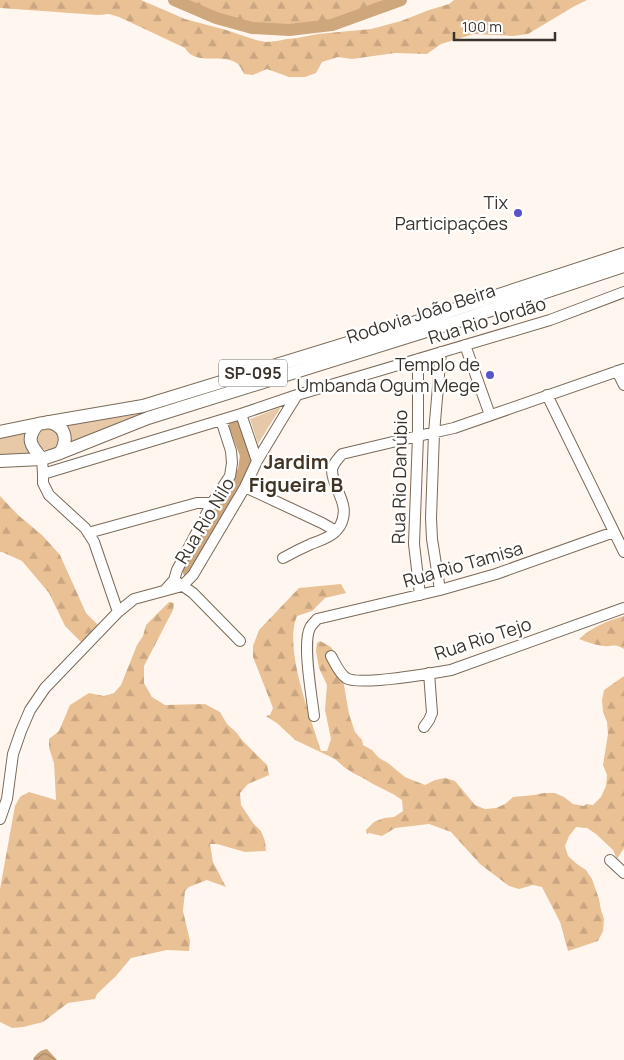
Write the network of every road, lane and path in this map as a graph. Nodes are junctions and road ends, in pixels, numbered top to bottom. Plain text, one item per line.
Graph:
1 (624, 254) edge
2 (624, 266) edge
3 (624, 292) edge
4 (465, 345) junction
5 (441, 352) junction
6 (418, 359) junction
7 (621, 370) edge
8 (624, 385) edge
9 (297, 395) junction
10 (547, 395) junction
11 (241, 414) junction
12 (490, 415) junction
13 (221, 420) junction
14 (43, 423) junction
15 (0, 432) edge
16 (434, 433) junction
17 (418, 436) junction
18 (60, 453) junction
19 (42, 459) junction
20 (0, 461) edge
21 (257, 461) junction
22 (43, 474) junction
23 (246, 487) junction
24 (212, 503) junction
25 (336, 532) junction
26 (614, 532) junction
27 (88, 533) junction
28 (624, 552) edge
29 (283, 558) dead end
30 (178, 583) junction
31 (440, 590) junction
32 (420, 595) junction
33 (624, 608) edge
34 (118, 612) junction
35 (240, 641) dead end
36 (331, 656) dead end
37 (429, 674) junction
38 (314, 716) dead end
39 (424, 727) dead end
40 (0, 819) edge
41 (610, 860) dead end
42 (624, 873) edge

1 - 14 main road, Rodovia João Beira / SP-095
2 - 18 main road, Rodovia João Beira / SP-095
3 - 4 street, Rua Rio Jordão
4 - 5 street, Rua Rio Jordão
4 - 12 street
5 - 6 street, Rua Rio Jordão
5 - 16 street, Rua Rio Danúbio
6 - 9 street, Rua Rio Jordão
6 - 17 street, Rua Rio Danúbio
7 - 8 street
7 - 10 street
9 - 11 street, Rua Rio Jordão
9 - 21 street, Rua Rio Nilo
10 - 12 street
10 - 26 street
11 - 13 street, Rua Rio Jordão
11 - 21 street
12 - 16 street
13 - 22 street, Rua Rio Jordão
13 - 24 street
14 - 15 main road, Rodovia João Beira / SP-095
14 - 18 main road
14 - 19 main road
16 - 17 street
16 - 31 street, Rua Rio Danúbio
17 - 25 street
17 - 32 street, Rua Rio Danúbio
18 - 19 main road, Rodovia João Beira / SP-095
19 - 20 main road, Rodovia João Beira / SP-095
19 - 22 street
21 - 23 street, Rua Rio Nilo
22 - 27 street
23 - 25 street
23 - 30 street, Rua Rio Nilo
24 - 27 street
24 - 30 street
25 - 29 street
26 - 28 street
26 - 31 street, Rua Rio Tamisa
27 - 34 street
30 - 34 street
30 - 35 street
31 - 32 street, Rua Rio Tamisa
32 - 38 street, Rua Rio Tamisa
33 - 37 street, Rua Rio Tejo
34 - 40 street
36 - 37 street, Rua Rio Tejo
37 - 39 street
41 - 42 street

